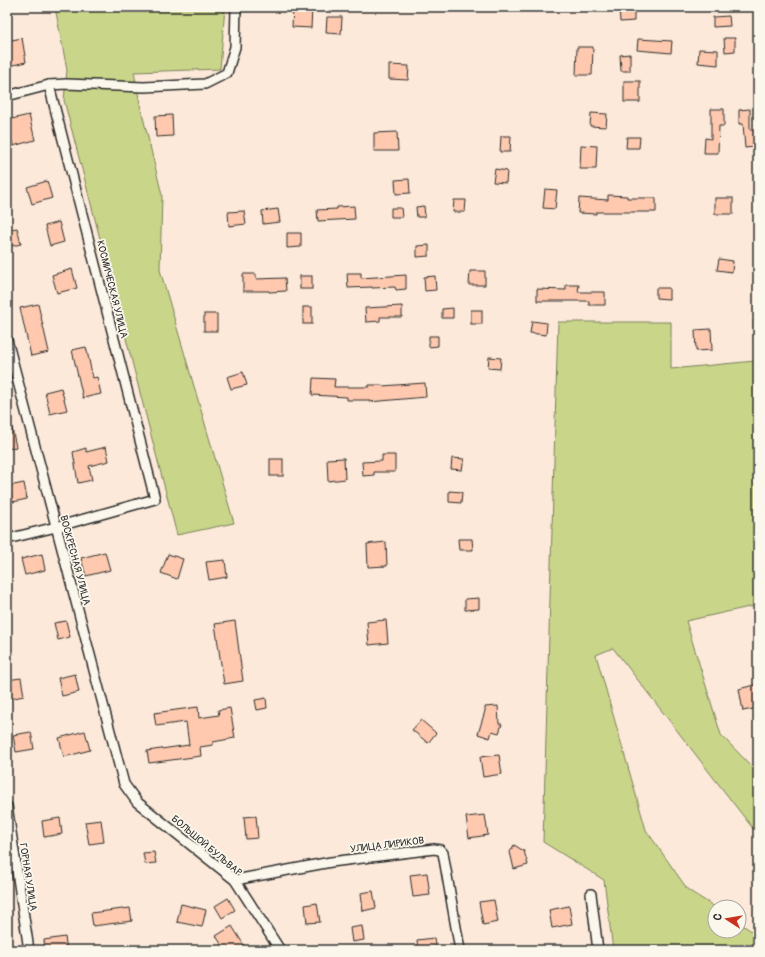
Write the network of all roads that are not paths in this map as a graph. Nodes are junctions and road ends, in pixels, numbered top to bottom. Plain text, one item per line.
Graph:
1 (236, 7) edge
2 (49, 86) junction
3 (7, 96) edge
4 (7, 340) edge
5 (56, 527) junction
6 (7, 539) edge
7 (124, 784) joint
8 (7, 806) edge
9 (235, 880) junction
10 (591, 894) dead end
11 (29, 950) edge
12 (280, 950) edge
13 (460, 950) edge
14 (598, 950) edge

1 - 2 street
2 - 3 street
2 - 5 street, КОСМИЧЕСКАЯ УЛИЦА
4 - 5 street, ВОСКРЕСНАЯ УЛИЦА
5 - 6 street
5 - 7 street, ВОСКРЕСНАЯ УЛИЦА
7 - 9 street, БОЛЬШОЙ БУЛЬВАР
8 - 11 street, ГОРНАЯ УЛИЦА
9 - 12 street, БОЛЬШОЙ БУЛЬВАР
9 - 13 street, УЛИЦА ЛИРИКОВ
10 - 14 street

